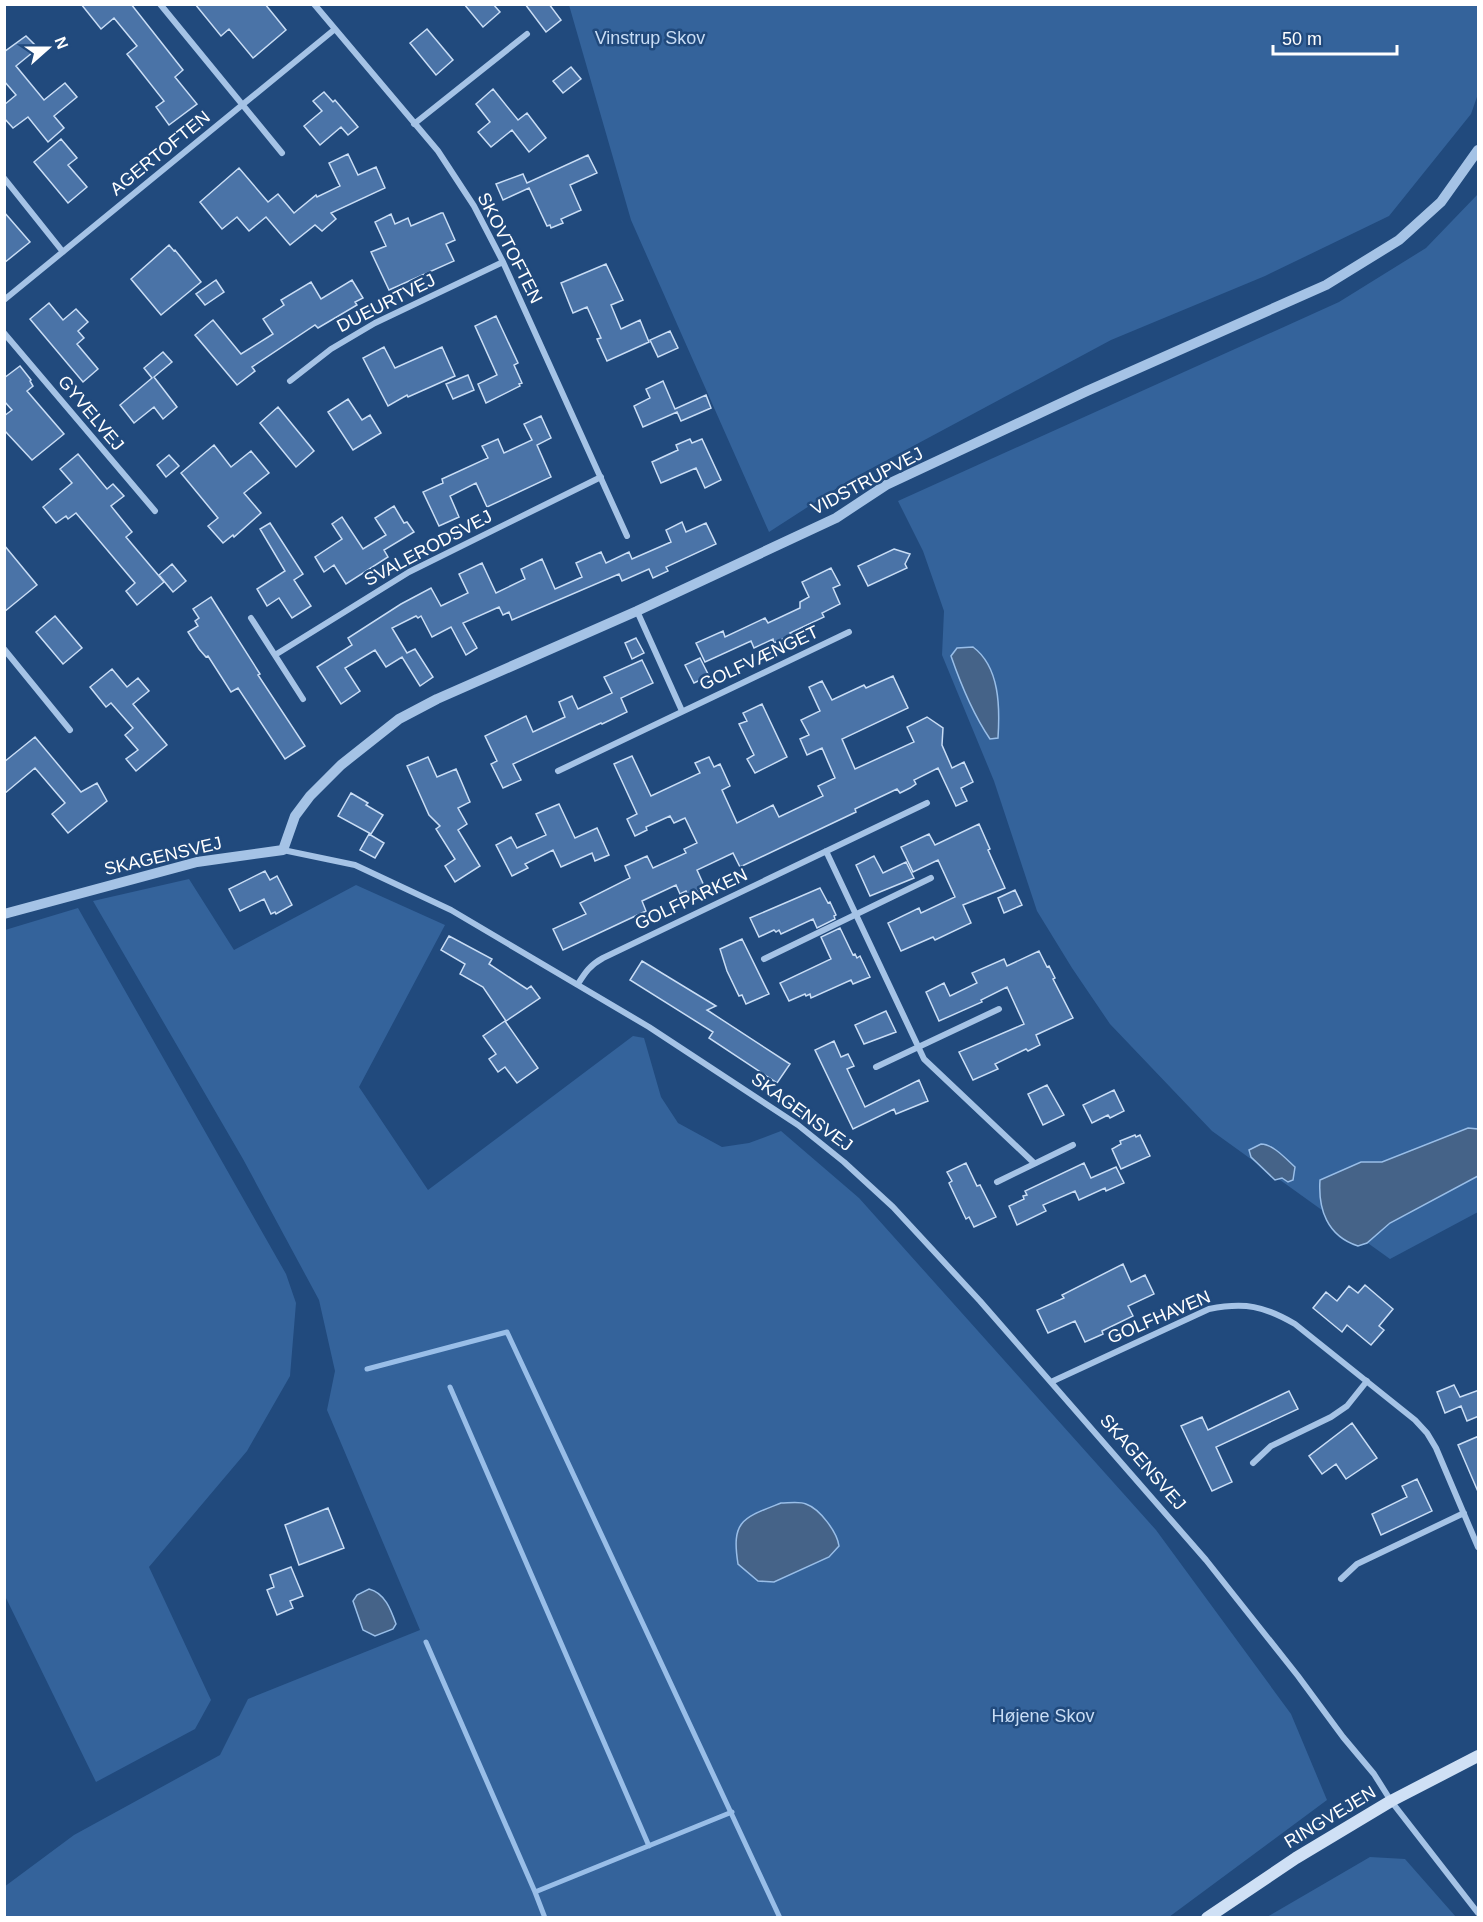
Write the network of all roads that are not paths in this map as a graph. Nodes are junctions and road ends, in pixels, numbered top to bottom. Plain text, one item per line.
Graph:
1 (160, 4) edge
2 (314, 4) edge
3 (335, 29) junction
4 (527, 34) dead end
5 (241, 105) junction
6 (414, 124) junction
7 (1479, 150) edge
8 (282, 153) dead end
9 (4, 178) edge
10 (63, 252) junction
11 (503, 262) junction
12 (4, 300) edge
13 (4, 333) edge
14 (290, 381) dead end
15 (601, 477) junction
16 (155, 511) dead end
17 (627, 536) dead end
18 (637, 611) junction
19 (251, 618) dead end
20 (849, 632) dead end
21 (4, 650) edge
22 (275, 655) junction
23 (303, 699) dead end
24 (682, 711) junction
25 (70, 730) dead end
26 (558, 771) dead end
27 (927, 804) dead end
28 (283, 850) junction
29 (826, 851) junction
30 (931, 878) dead end
31 (4, 914) edge
32 (856, 914) junction
33 (764, 959) dead end
34 (578, 984) junction
35 (999, 1009) dead end
36 (918, 1047) junction
37 (876, 1067) dead end
38 (1073, 1145) dead end
39 (1034, 1163) junction
40 (997, 1182) dead end
41 (1368, 1381) junction
42 (1052, 1382) junction
43 (1252, 1463) dead end
44 (1464, 1513) junction
45 (1479, 1547) edge
46 (1341, 1579) dead end
47 (1479, 1756) edge
48 (1391, 1801) junction
49 (1479, 1913) edge
50 (1207, 1917) edge

1 - 5 street
2 - 3 street, SKOVTOFTEN
3 - 5 street, AGERTOFTEN
3 - 6 street, SKOVTOFTEN
4 - 6 street
5 - 8 street
5 - 10 street, AGERTOFTEN
6 - 11 street, SKOVTOFTEN
7 - 18 street, VIDSTRUPVEJ
9 - 10 street
10 - 12 street, AGERTOFTEN
11 - 14 street, DUEURTVEJ
11 - 15 street, SKOVTOFTEN
13 - 16 street, GYVELVEJ
15 - 17 street, SKOVTOFTEN
15 - 22 street, SVALERODSVEJ
18 - 24 street
18 - 28 street, VIDSTRUPVEJ
19 - 22 street
20 - 24 street, GOLFVÆNGET
21 - 25 street
22 - 23 street
24 - 26 street, GOLFVÆNGET
27 - 29 street, GOLFPARKEN
28 - 31 street, SKAGENSVEJ
28 - 34 street, SKAGENSVEJ
29 - 32 street
29 - 34 street, GOLFPARKEN
30 - 32 street
32 - 33 street
32 - 36 street
34 - 42 street, SKAGENSVEJ
35 - 36 street
36 - 37 street
36 - 39 street
38 - 39 street
39 - 40 street
41 - 42 street, GOLFHAVEN
41 - 43 street
41 - 44 street, GOLFHAVEN
42 - 48 street, SKAGENSVEJ
44 - 45 street, GOLFHAVEN
44 - 46 street
47 - 48 main road, RINGVEJEN
48 - 49 street, SKAGENSVEJ
48 - 50 main road, RINGVEJEN

